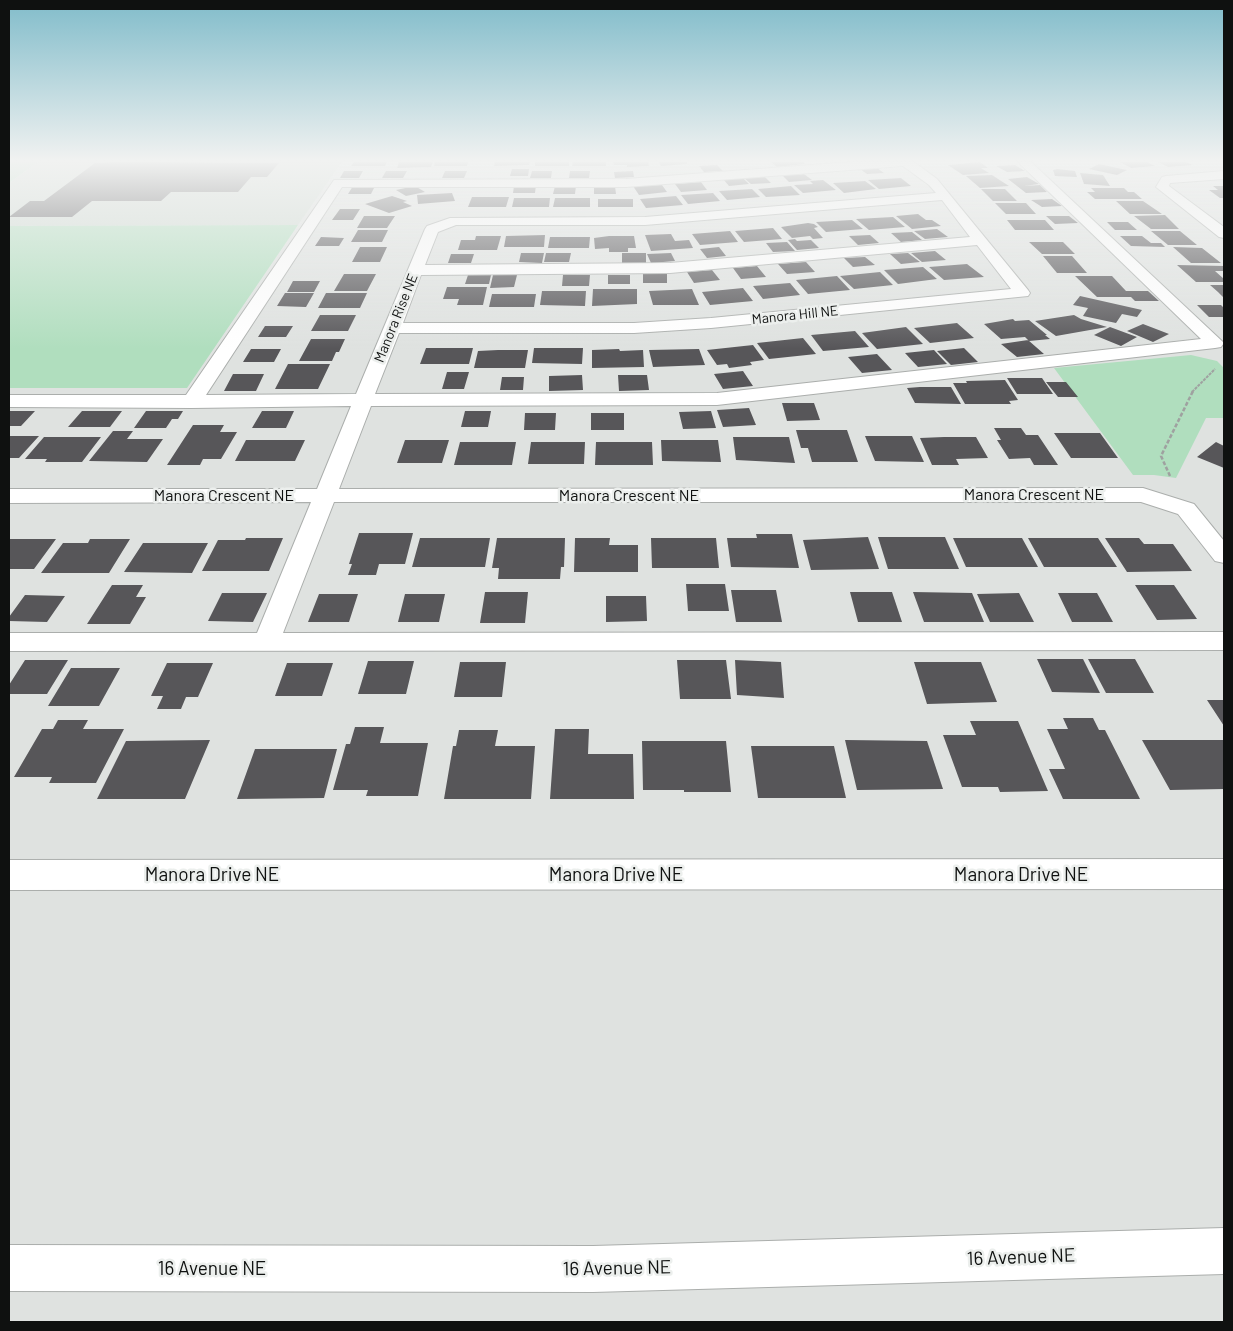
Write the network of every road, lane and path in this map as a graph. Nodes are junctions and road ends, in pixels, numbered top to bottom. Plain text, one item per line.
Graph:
1 (310, 224) edge
2 (446, 224) edge
3 (968, 224) edge
4 (1087, 224) edge
5 (1211, 224) edge
6 (1224, 234) edge
7 (980, 240) junction
8 (415, 270) junction
9 (394, 328) junction
10 (1219, 354) edge
11 (9, 401) edge
12 (191, 402) junction
13 (361, 402) junction
14 (9, 496) edge
15 (323, 496) junction
16 (1186, 509) junction
17 (1224, 556) edge
18 (1224, 641) edge
19 (9, 642) edge
20 (266, 643) junction
21 (1224, 874) edge
22 (9, 875) edge
23 (1224, 1251) edge
24 (9, 1268) edge

1 - 12 main road
2 - 8 main road, Manora Rise NE
3 - 7 main road, Manora Hill NE
4 - 10 main road
5 - 6 main road
7 - 8 main road
7 - 9 main road, Manora Hill NE
8 - 9 main road, Manora Rise NE
9 - 13 main road, Manora Rise NE
10 - 13 main road
10 - 16 path
11 - 12 main road
12 - 13 main road
13 - 15 main road, Manora Rise NE
14 - 15 main road, Manora Crescent NE
15 - 16 main road, Manora Crescent NE
15 - 20 main road, Manora Rise NE
16 - 17 main road
18 - 20 main road
19 - 20 main road
21 - 22 main road, Manora Drive NE
23 - 24 main road, 16 Avenue NE

